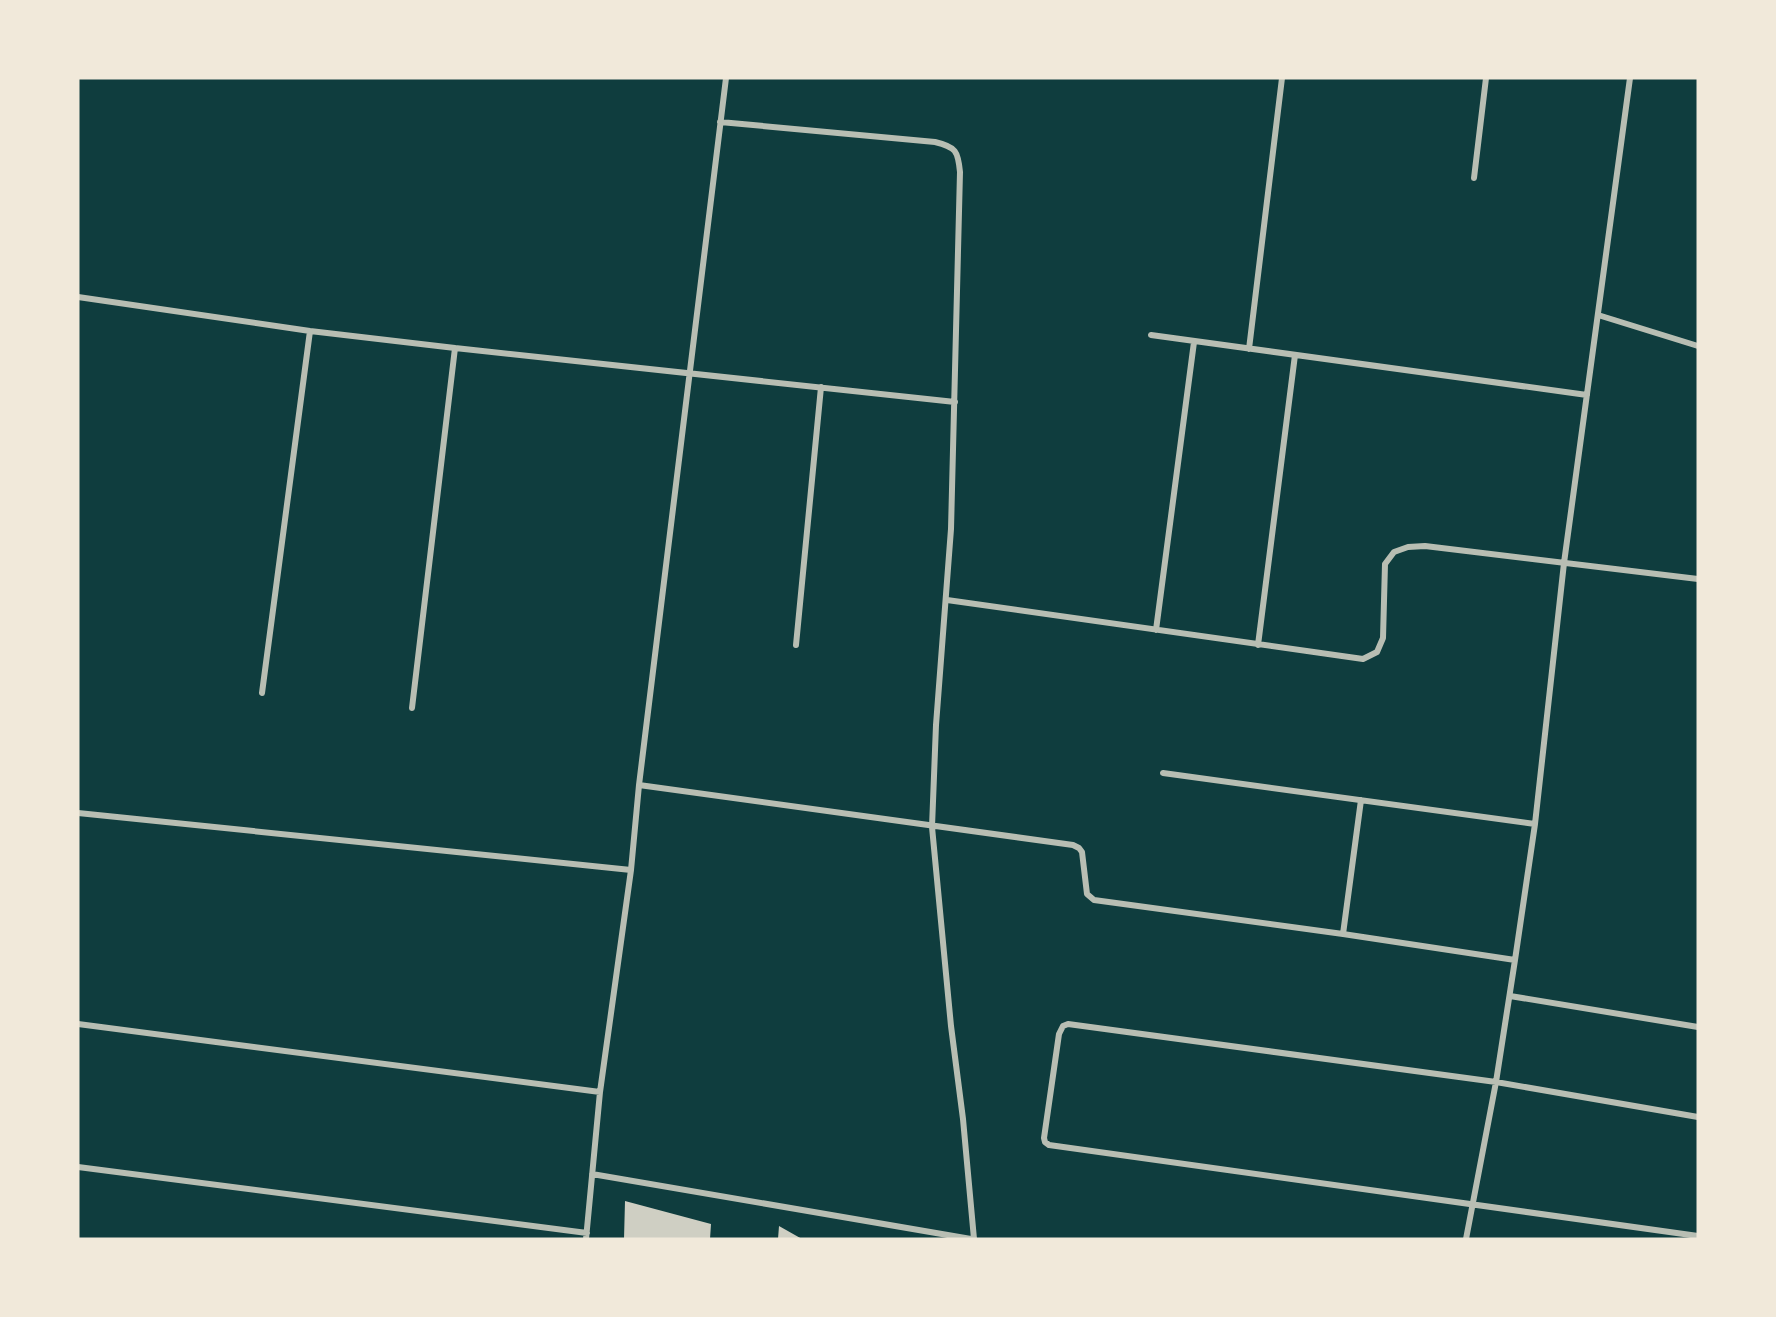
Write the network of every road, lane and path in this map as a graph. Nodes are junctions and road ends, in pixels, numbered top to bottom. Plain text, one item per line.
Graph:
1 (726, 78) edge
2 (1282, 78) edge
3 (1486, 78) edge
4 (1630, 78) edge
5 (720, 122) junction
6 (1474, 178) dead end
7 (78, 297) edge
8 (1598, 315) junction
9 (310, 331) junction
10 (1151, 335) dead end
11 (1194, 342) junction
12 (1698, 346) edge
13 (455, 348) junction
14 (1249, 349) junction
15 (1295, 355) junction
16 (690, 372) junction
17 (821, 387) junction
18 (1587, 395) junction
19 (955, 402) junction
20 (1564, 563) junction
21 (1698, 579) edge
22 (947, 600) junction
23 (1156, 630) junction
24 (796, 645) dead end
25 (1258, 645) junction
26 (262, 693) dead end
27 (411, 708) dead end
28 (1163, 773) dead end
29 (639, 785) junction
30 (1361, 800) junction
31 (78, 813) edge
32 (1535, 824) junction
33 (932, 826) junction
34 (630, 870) junction
35 (1343, 934) junction
36 (1515, 960) junction
37 (1510, 996) junction
38 (78, 1024) edge
39 (1698, 1027) edge
40 (1496, 1082) junction
41 (600, 1092) junction
42 (1698, 1117) edge
43 (78, 1167) edge
44 (592, 1174) junction
45 (1473, 1203) junction
46 (586, 1236) edge
47 (1698, 1236) edge
48 (973, 1239) edge
49 (1466, 1239) edge

1 - 5 street
2 - 14 street
3 - 6 street
4 - 8 street
5 - 16 street
5 - 19 street
7 - 9 street
8 - 12 street
8 - 18 street
9 - 13 street
9 - 26 street
10 - 11 street
11 - 14 street
11 - 23 street
13 - 16 street
13 - 27 street
14 - 15 street
15 - 18 street
15 - 25 street
16 - 17 street
16 - 29 street
17 - 19 street
17 - 24 street
18 - 20 street
19 - 22 street
20 - 21 street
20 - 25 street
20 - 32 street
22 - 23 street
22 - 33 street
23 - 25 street
28 - 30 street
29 - 33 street
29 - 34 street
30 - 32 street
30 - 35 street
31 - 34 street
32 - 36 street
33 - 35 street
33 - 48 street
34 - 41 street
35 - 36 street
36 - 37 street
37 - 39 street
37 - 40 street
38 - 41 street
40 - 42 street
40 - 45 street
40 - 45 street
41 - 44 street
43 - 46 street
44 - 46 street
44 - 48 street
45 - 47 street
45 - 49 street

